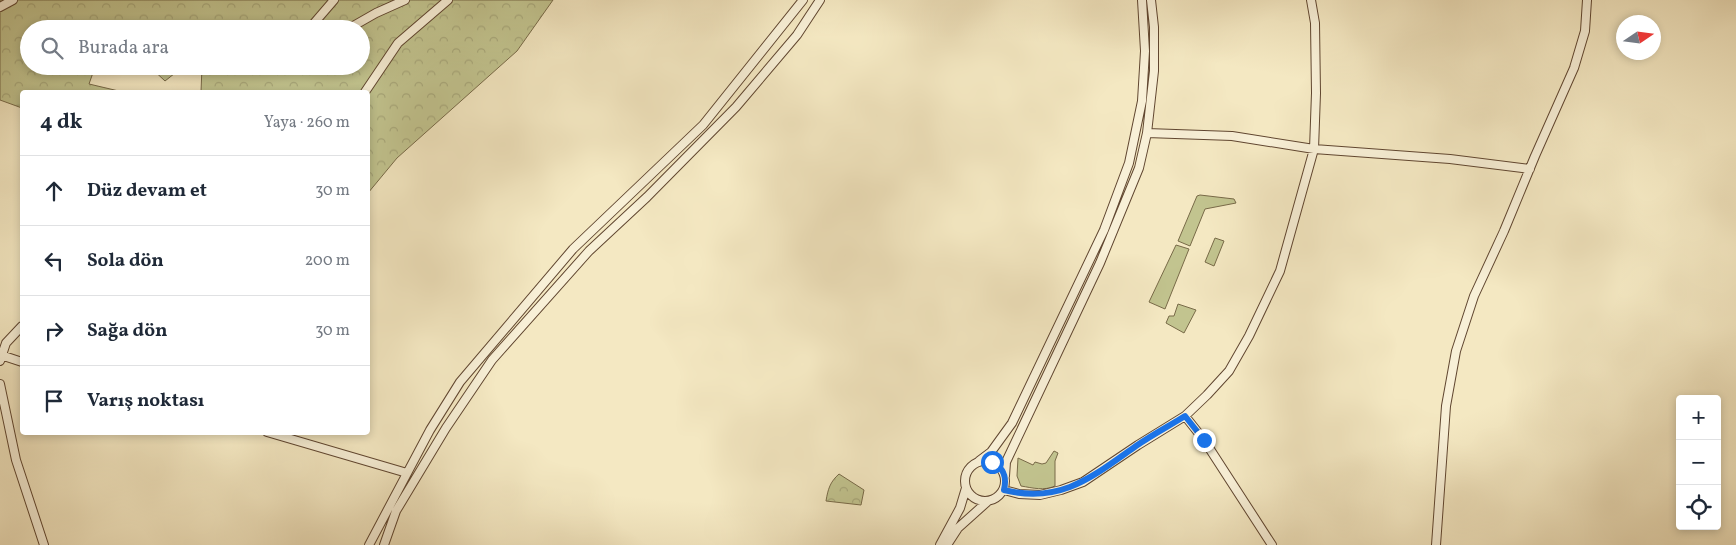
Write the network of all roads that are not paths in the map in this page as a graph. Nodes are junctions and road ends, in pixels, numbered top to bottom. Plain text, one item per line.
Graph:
1 (14, 0) edge
2 (334, 0) edge
3 (405, 0) edge
4 (448, 0) edge
5 (803, 0) edge
6 (820, 0) edge
7 (1142, 0) edge
8 (1151, 0) edge
9 (1310, 0) edge
10 (1587, 0) edge
11 (0, 7) edge
12 (317, 20) edge
13 (364, 20) edge
14 (366, 90) edge
15 (1146, 133) junction
16 (1314, 150) junction
17 (1530, 169) junction
18 (20, 328) edge
19 (1, 358) edge
20 (20, 362) edge
21 (0, 384) edge
22 (1185, 416) junction
23 (277, 435) edge
24 (979, 461) junction
25 (407, 473) junction
26 (1005, 476) junction
27 (966, 488) junction
28 (1004, 490) junction
29 (987, 502) junction
30 (44, 545) edge
31 (369, 545) edge
32 (384, 545) edge
33 (940, 545) edge
34 (947, 545) edge
35 (1272, 545) edge
36 (1436, 545) edge

1 - 11 street
2 - 12 street
3 - 13 street
4 - 14 street
5 - 25 street
6 - 32 street
7 - 24 street
8 - 15 street
9 - 16 street
10 - 17 street
15 - 16 street
15 - 26 street
16 - 17 street
16 - 22 street
17 - 36 street
18 - 19 street
19 - 20 street
21 - 30 street
22 - 28 street
22 - 35 street
23 - 25 street
24 - 26 street
24 - 27 street
25 - 31 street
26 - 28 street
27 - 29 street
27 - 33 street
28 - 29 street
29 - 34 street

